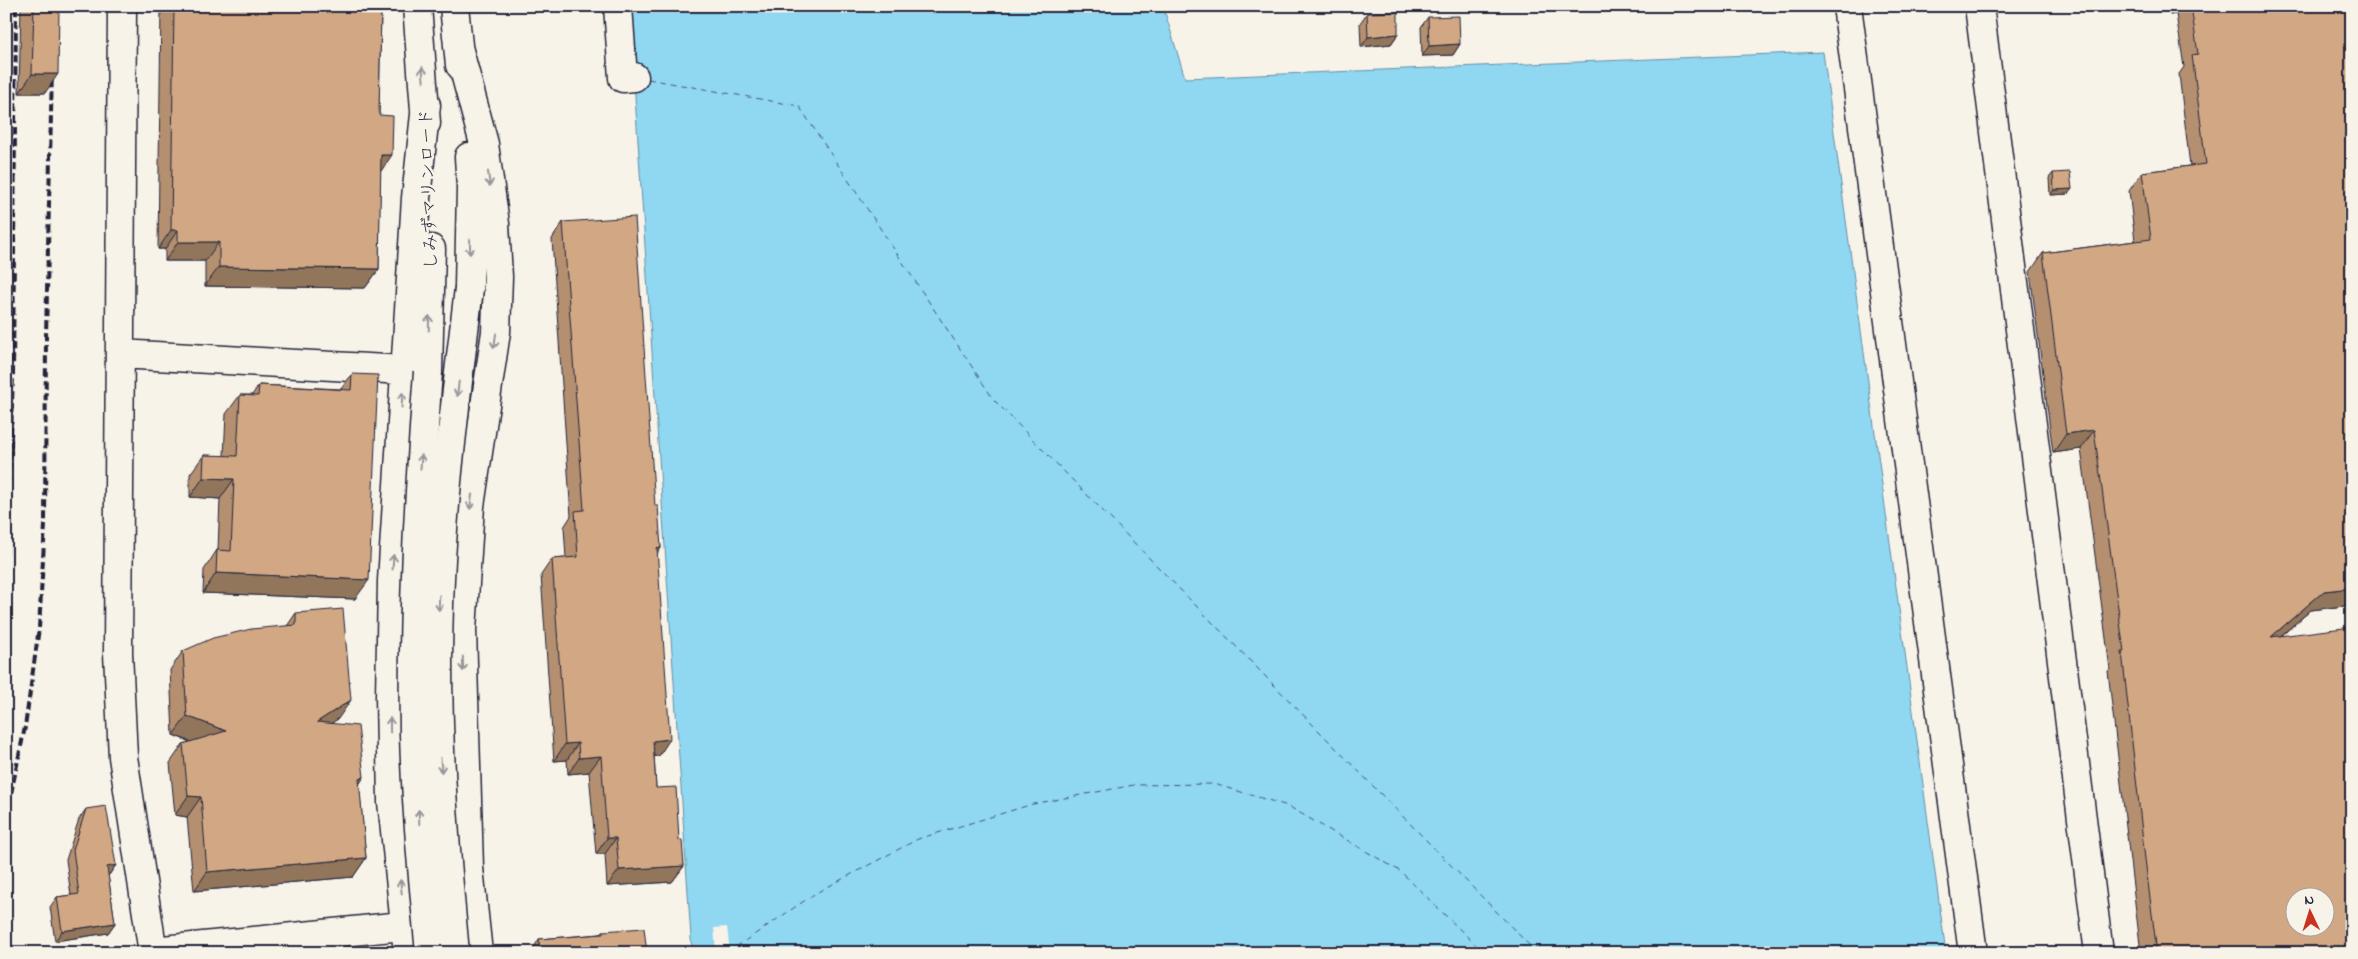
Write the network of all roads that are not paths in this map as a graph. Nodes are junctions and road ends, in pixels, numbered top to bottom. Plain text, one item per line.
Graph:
1 (122, 6) edge
2 (417, 6) edge
3 (454, 6) edge
4 (618, 6) edge
5 (1846, 6) edge
6 (1978, 6) edge
7 (458, 47) junction
8 (634, 77) dead end
9 (120, 354) junction
10 (416, 371) junction
11 (474, 920) junction
12 (405, 925) junction
13 (153, 952) edge
14 (408, 953) edge
15 (430, 953) edge
16 (455, 953) edge
17 (478, 953) edge
18 (1972, 953) edge
19 (2099, 953) edge

1 - 9 street
10 -> 2 street, しみずマリンロード
3 - 7 street
4 - 8 street
5 - 18 street
6 - 19 street
7 -> 11 street
7 -> 16 street, bridge
9 - 10 street
9 - 13 street
12 -> 10 street
15 -> 10 street, bridge
11 - 12 street
11 - 17 street
12 - 13 street
12 - 14 street

